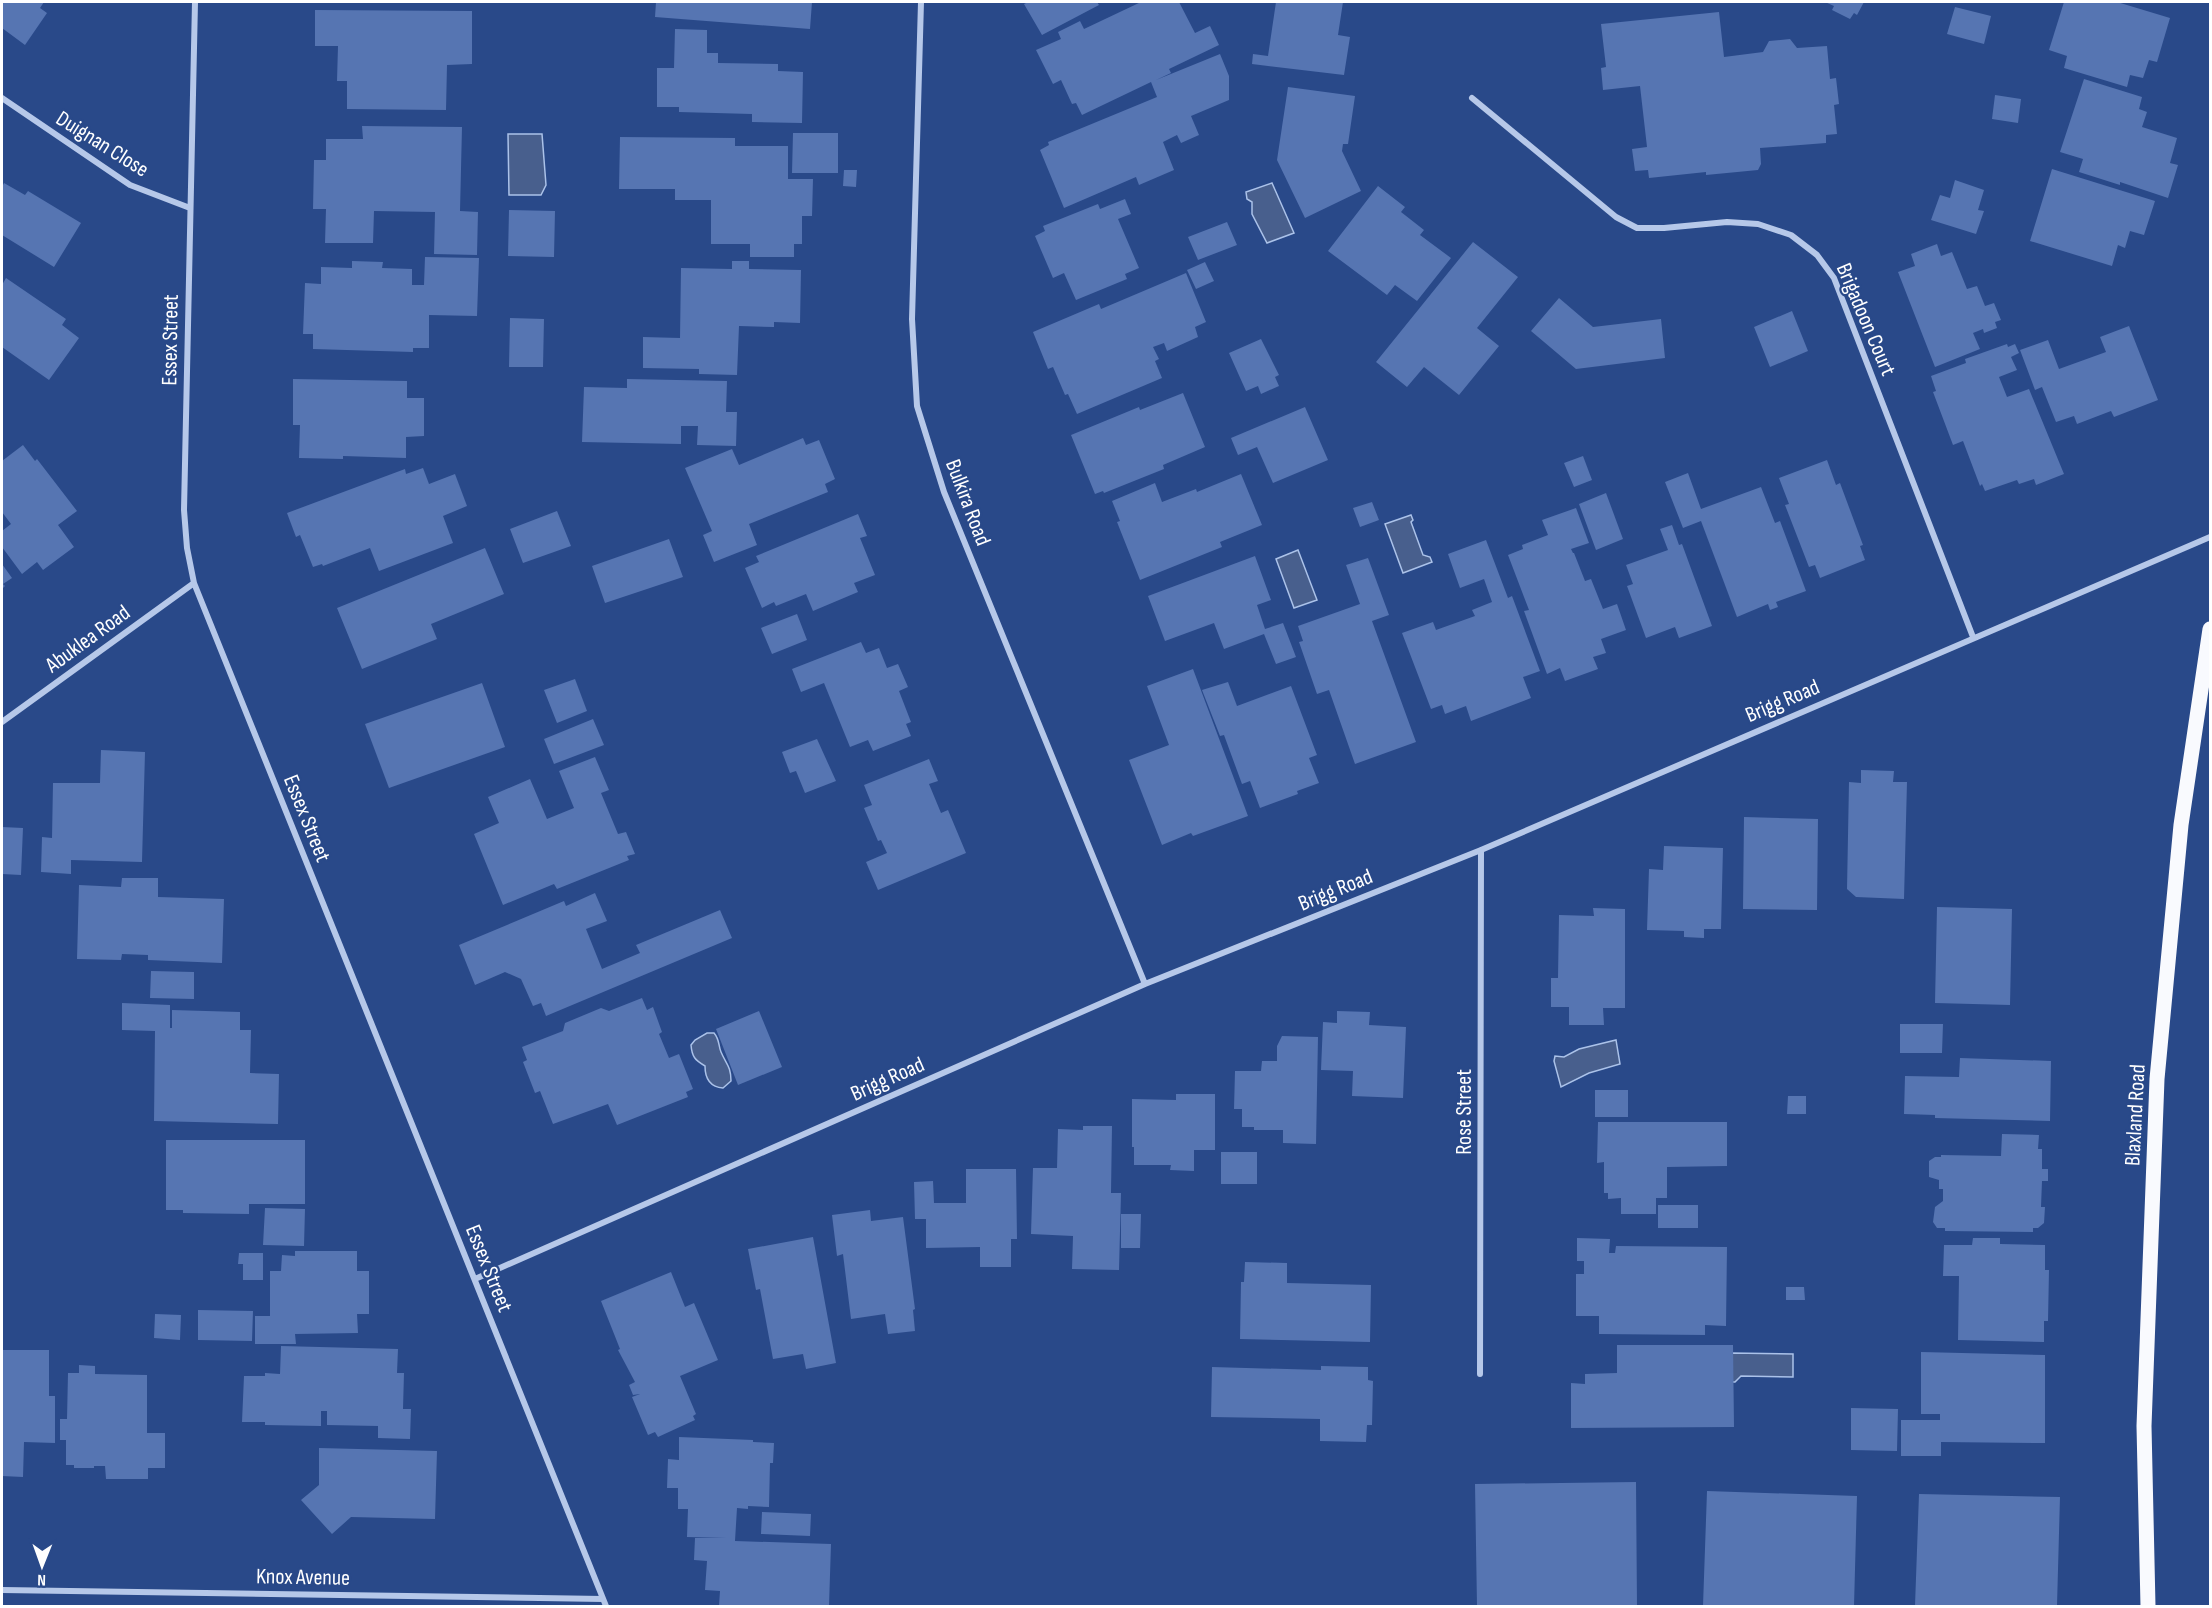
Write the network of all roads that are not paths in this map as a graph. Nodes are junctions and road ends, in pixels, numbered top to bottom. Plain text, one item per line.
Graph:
1 (195, 2) edge
2 (921, 2) edge
3 (2, 98) edge
4 (1472, 98) dead end
5 (190, 208) junction
6 (2211, 537) edge
7 (194, 583) junction
8 (2211, 629) edge
9 (1973, 637) junction
10 (2, 722) edge
11 (1481, 850) junction
12 (1145, 984) junction
13 (475, 1279) junction
14 (1480, 1374) dead end
15 (2, 1590) edge
16 (603, 1599) junction
17 (606, 1606) edge
18 (2148, 1606) edge

1 - 5 street, Essex Street
2 - 12 street, Bulkira Road
3 - 5 street, Duignan Close
4 - 9 street, Brigadoon Court
5 - 7 street, Essex Street
6 - 9 street, Brigg Road
7 - 10 street, Abuklea Road
7 - 13 street, Essex Street
8 - 18 main road, Blaxland Road
9 - 11 street, Brigg Road
11 - 12 street, Brigg Road
11 - 14 street, Rose Street
12 - 13 street, Brigg Road
13 - 16 street, Essex Street
15 - 16 street, Knox Avenue
16 - 17 street, Essex Street

